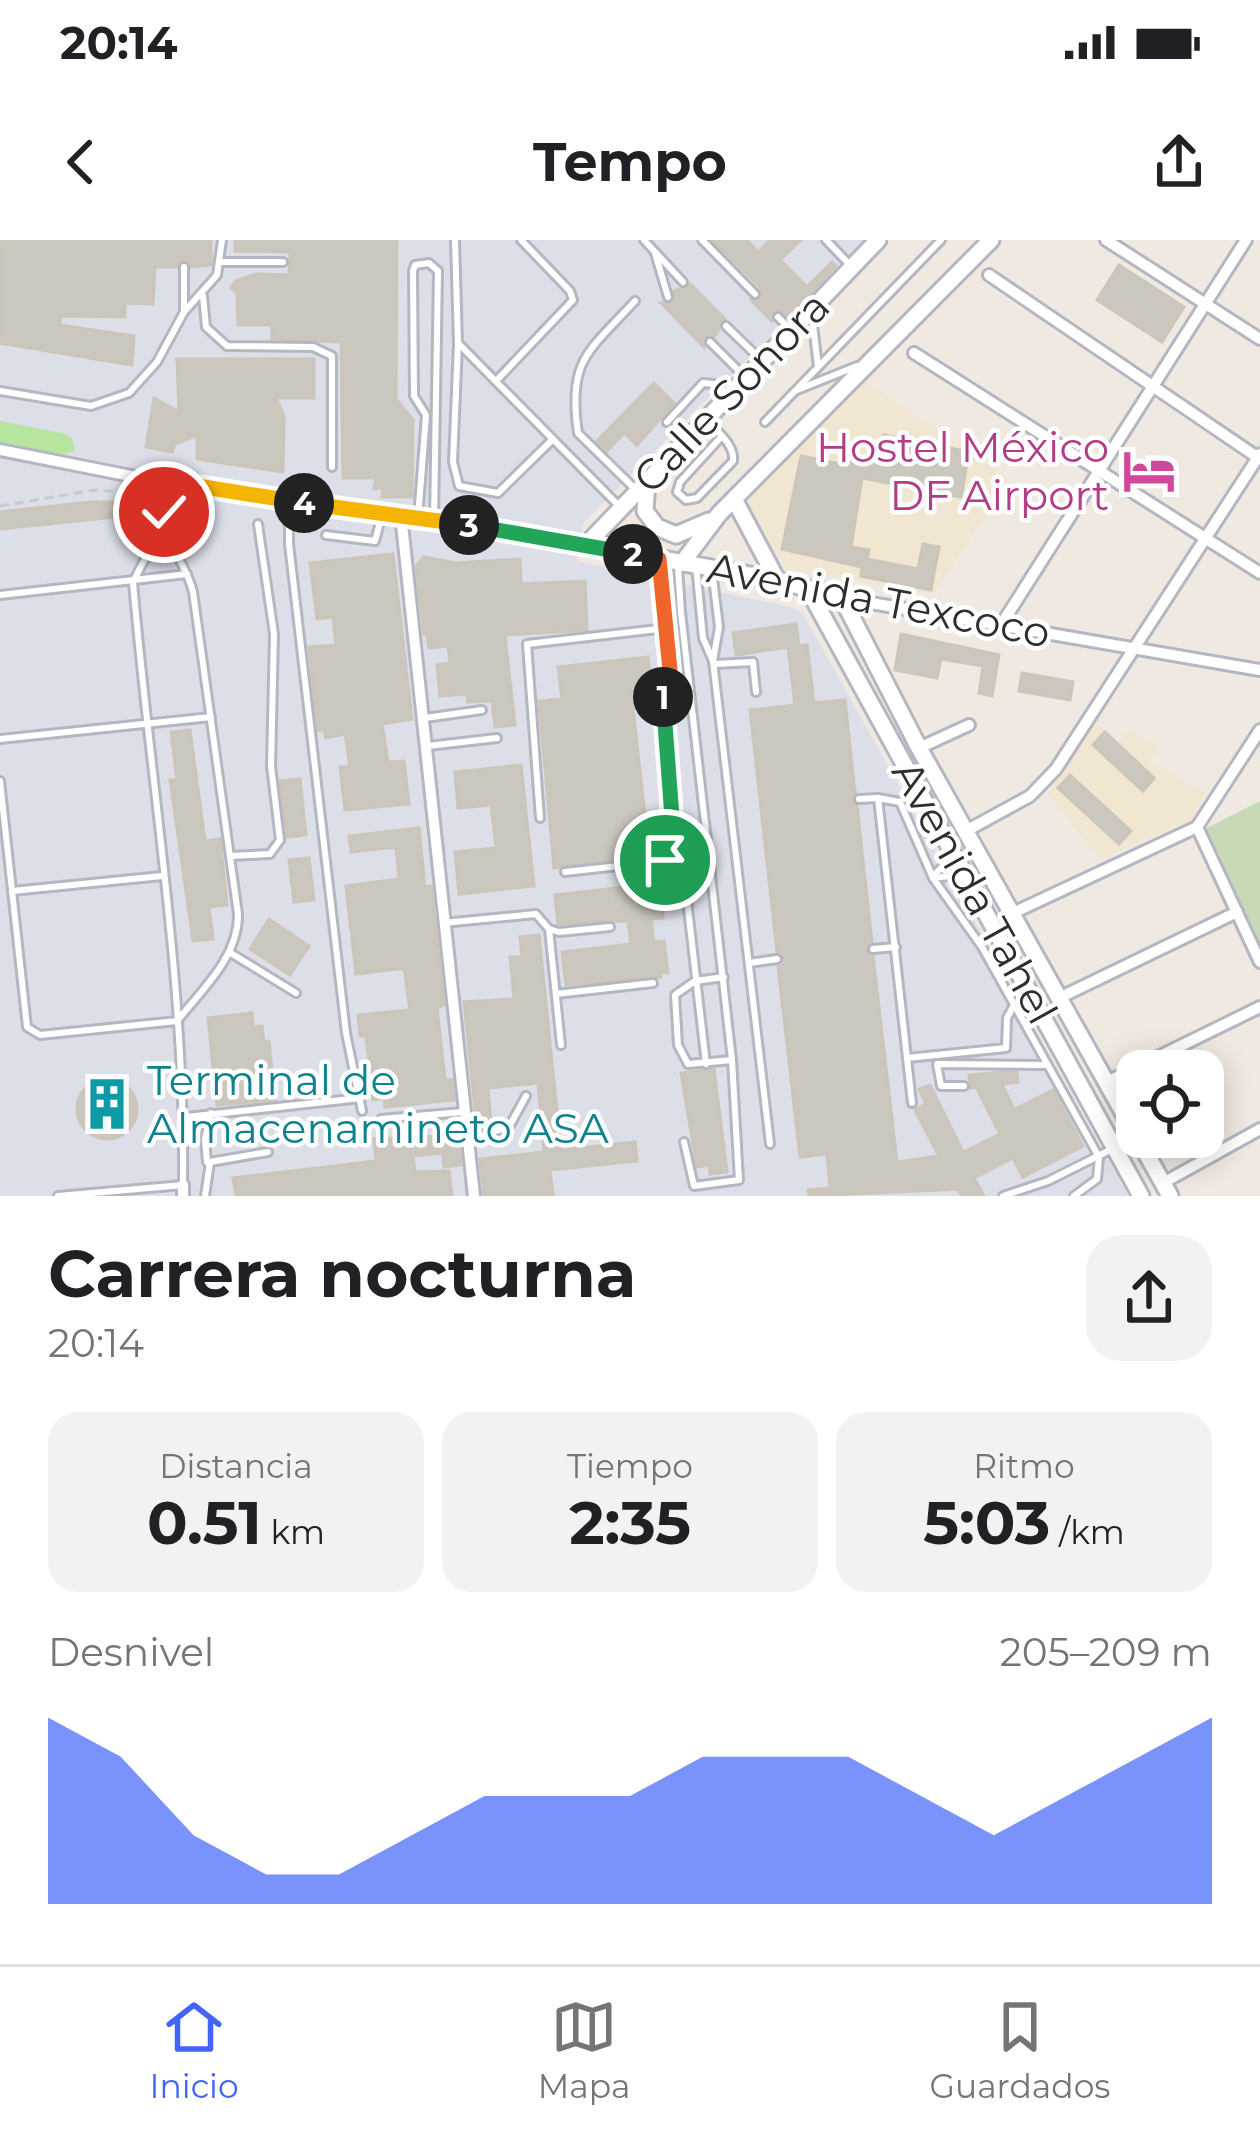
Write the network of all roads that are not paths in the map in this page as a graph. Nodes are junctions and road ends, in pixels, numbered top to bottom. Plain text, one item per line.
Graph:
1 (222, 240) edge
2 (454, 240) edge
3 (521, 240) edge
4 (644, 240) edge
5 (702, 240) edge
6 (826, 240) edge
7 (941, 240) edge
8 (991, 240) edge
9 (1106, 240) edge
10 (1246, 240) edge
11 (872, 242) edge
12 (654, 250) junction
13 (222, 262) junction
14 (283, 262) dead end
15 (852, 266) junction
16 (184, 267) dead end
17 (989, 275) dead end
18 (683, 282) dead end
19 (755, 293) dead end
20 (203, 296) junction
21 (668, 297) dead end
22 (635, 301) dead end
23 (1206, 304) junction
24 (814, 307) junction
25 (184, 313) junction
26 (778, 316) dead end
27 (725, 326) dead end
28 (792, 330) junction
29 (1260, 339) edge
30 (710, 342) dead end
31 (458, 343) junction
32 (882, 352) junction
33 (914, 353) dead end
34 (761, 361) junction
35 (818, 367) junction
36 (746, 377) junction
37 (496, 381) junction
38 (1152, 386) junction
39 (0, 392) edge
40 (794, 392) junction
41 (728, 395) junction
42 (426, 415) junction
43 (437, 415) junction
44 (707, 419) junction
45 (667, 422) dead end
46 (765, 422) dead end
47 (722, 436) junction
48 (552, 440) junction
49 (0, 451) edge
50 (1259, 456) edge
51 (332, 467) dead end
52 (1099, 469) junction
53 (424, 473) junction
54 (437, 474) junction
55 (141, 478) junction
56 (161, 480) junction
57 (642, 484) junction
58 (734, 499) junction
59 (289, 501) junction
60 (620, 507) junction
61 (382, 514) junction
62 (719, 514) junction
63 (400, 515) junction
64 (418, 518) junction
65 (434, 520) junction
66 (258, 524) dead end
67 (326, 535) dead end
68 (1204, 537) junction
69 (586, 545) junction
70 (659, 559) junction
71 (692, 564) junction
72 (1260, 573) edge
73 (189, 574) junction
74 (777, 580) junction
75 (133, 582) junction
76 (808, 590) junction
77 (0, 595) edge
78 (842, 598) junction
79 (1001, 625) junction
80 (667, 628) junction
81 (1135, 647) junction
82 (713, 663) junction
83 (1260, 670) edge
84 (756, 692) dead end
85 (482, 710) dead end
86 (211, 717) junction
87 (421, 718) junction
88 (145, 724) junction
89 (969, 724) dead end
90 (1260, 730) edge
91 (497, 738) dead end
92 (0, 740) edge
93 (424, 746) junction
94 (920, 748) junction
95 (0, 781) edge
96 (878, 798) junction
97 (859, 800) dead end
98 (540, 818) dead end
99 (1197, 827) junction
100 (966, 831) junction
101 (955, 855) junction
102 (230, 856) junction
103 (565, 872) dead end
104 (965, 874) junction
105 (710, 875) junction
106 (162, 876) junction
107 (933, 878) junction
108 (12, 891) junction
109 (1237, 912) junction
110 (1013, 913) junction
111 (443, 923) junction
112 (610, 927) dead end
113 (549, 929) junction
114 (896, 947) junction
115 (872, 949) dead end
116 (229, 952) junction
117 (778, 959) dead end
118 (1260, 962) edge
119 (749, 963) junction
120 (724, 977) junction
121 (695, 981) junction
122 (653, 983) dead end
123 (296, 993) dead end
124 (556, 994) junction
125 (1061, 998) junction
126 (1013, 1007) junction
127 (1260, 1007) edge
128 (177, 1021) junction
129 (561, 1046) dead end
130 (908, 1058) junction
131 (732, 1060) junction
132 (706, 1064) junction
133 (1046, 1065) junction
134 (1107, 1082) junction
135 (964, 1086) dead end
136 (526, 1096) dead end
137 (361, 1098) junction
138 (1116, 1098) edge
139 (912, 1103) dead end
140 (362, 1111) dead end
141 (463, 1112) junction
142 (211, 1113) junction
143 (184, 1117) junction
144 (381, 1119) dead end
145 (1260, 1129) edge
146 (467, 1139) junction
147 (684, 1142) dead end
148 (770, 1144) dead end
149 (1115, 1148) junction
150 (268, 1152) dead end
151 (1099, 1157) junction
152 (1148, 1158) edge
153 (207, 1166) junction
154 (183, 1190) edge
155 (1166, 1190) edge
156 (58, 1196) edge
157 (206, 1196) edge
158 (474, 1196) edge
159 (1003, 1196) edge
160 (1074, 1196) edge
161 (1141, 1196) edge

1 - 13 lane
2 - 31 lane
3 - 37 lane
4 - 12 lane
5 - 19 lane
6 - 15 lane
7 - 35 lane
8 - 32 street
9 - 23 street
10 - 23 street
11 - 15 street, Calle Sonora
12 - 18 lane
12 - 21 lane
13 - 14 lane
13 - 20 lane
15 - 24 street, Calle Sonora
16 - 25 lane
17 - 38 street
20 - 25 lane
20 - 51 lane
22 - 57 lane
23 - 29 street
23 - 38 street
24 - 28 street, Calle Sonora
24 - 35 lane
25 - 39 lane
26 - 28 lane
27 - 34 lane
28 - 34 street, Calle Sonora
30 - 36 lane
31 - 37 lane
31 - 48 lane
32 - 40 lane
32 - 58 street
33 - 52 street
34 - 36 street, Calle Sonora
35 - 40 lane
36 - 41 street, Calle Sonora
37 - 48 lane
38 - 50 street
38 - 52 street
40 - 46 lane
41 - 44 street, Calle Sonora
41 - 45 lane
42 - 43 lane
42 - 43 lane
42 - 53 lane
43 - 54 lane
44 - 47 lane
44 - 57 street, Calle Sonora
47 - 47 lane
48 - 60 lane
49 - 55 street, Avenida Texcoco
50 - 68 street
52 - 68 street
52 - 79 street
53 - 54 lane
53 - 64 lane
54 - 65 lane
55 - 56 street, Avenida Texcoco
55 - 75 lane
56 - 59 street, Avenida Texcoco
56 - 73 lane
57 - 60 street, Calle Sonora
57 - 62 street
58 - 62 street
58 - 74 street
59 - 61 street, Avenida Texcoco
59 - 137 lane
60 - 69 street, Calle Sonora
61 - 63 street, Avenida Texcoco
61 - 67 lane
62 - 71 street
63 - 64 street, Avenida Texcoco
63 - 87 street
64 - 65 street, Avenida Texcoco
65 - 69 street, Avenida Texcoco
66 - 102 lane
68 - 72 street
68 - 81 street
69 - 70 street, Avenida Texcoco
70 - 71 street, Avenida Texcoco
70 - 80 lane
71 - 74 street, Avenida Texcoco
71 - 82 lane
71 - 82 lane
71 - 105 lane
73 - 75 lane
73 - 86 lane
74 - 76 street, Avenida Texcoco
75 - 77 lane
75 - 88 lane
76 - 78 street, Avenida Texcoco
76 - 101 street, Avenida Tahel
78 - 79 street, Avenida Texcoco
78 - 94 street, Avenida Tahel
79 - 81 street, Avenida Texcoco
80 - 98 lane
80 - 103 lane
81 - 83 street, Avenida Texcoco
81 - 100 street
82 - 84 lane
82 - 119 lane
85 - 87 lane
86 - 88 lane
86 - 102 lane
87 - 93 street
88 - 92 lane
88 - 106 lane
89 - 94 street
90 - 99 street
91 - 93 lane
93 - 111 street
94 - 100 street, Avenida Tahel
95 - 108 lane
96 - 97 lane
96 - 107 lane
96 - 114 lane
99 - 109 street
99 - 110 street
100 - 110 street, Avenida Tahel
101 - 104 street, Avenida Tahel
101 - 107 lane
102 - 116 lane
104 - 107 lane
104 - 149 street, Avenida Tahel
105 - 120 lane
105 - 121 lane
106 - 108 lane
106 - 128 lane
107 - 126 lane
108 - 128 lane
109 - 118 street
109 - 125 street
110 - 125 street, Avenida Tahel
111 - 113 lane
111 - 141 street
112 - 113 lane
113 - 124 lane
114 - 115 lane
114 - 130 lane
116 - 123 lane
116 - 128 lane
117 - 119 lane
119 - 148 lane
120 - 121 lane
120 - 131 lane
121 - 132 lane
121 - 132 lane
122 - 124 lane
124 - 129 lane
125 - 134 street, Avenida Tahel
126 - 130 lane
126 - 133 lane
127 - 134 street
128 - 143 lane
130 - 139 lane
131 - 132 lane
131 - 147 lane
133 - 135 lane
133 - 151 lane
134 - 138 street, Avenida Tahel
136 - 146 lane
137 - 140 lane
137 - 142 lane
141 - 144 lane
141 - 146 street
142 - 143 lane
142 - 153 lane
143 - 154 lane
145 - 155 street
146 - 158 street
149 - 151 lane
149 - 161 street, Avenida Tahel
150 - 153 lane
151 - 159 lane
151 - 160 lane
152 - 155 street, Avenida Tahel
153 - 157 lane
154 - 156 lane

